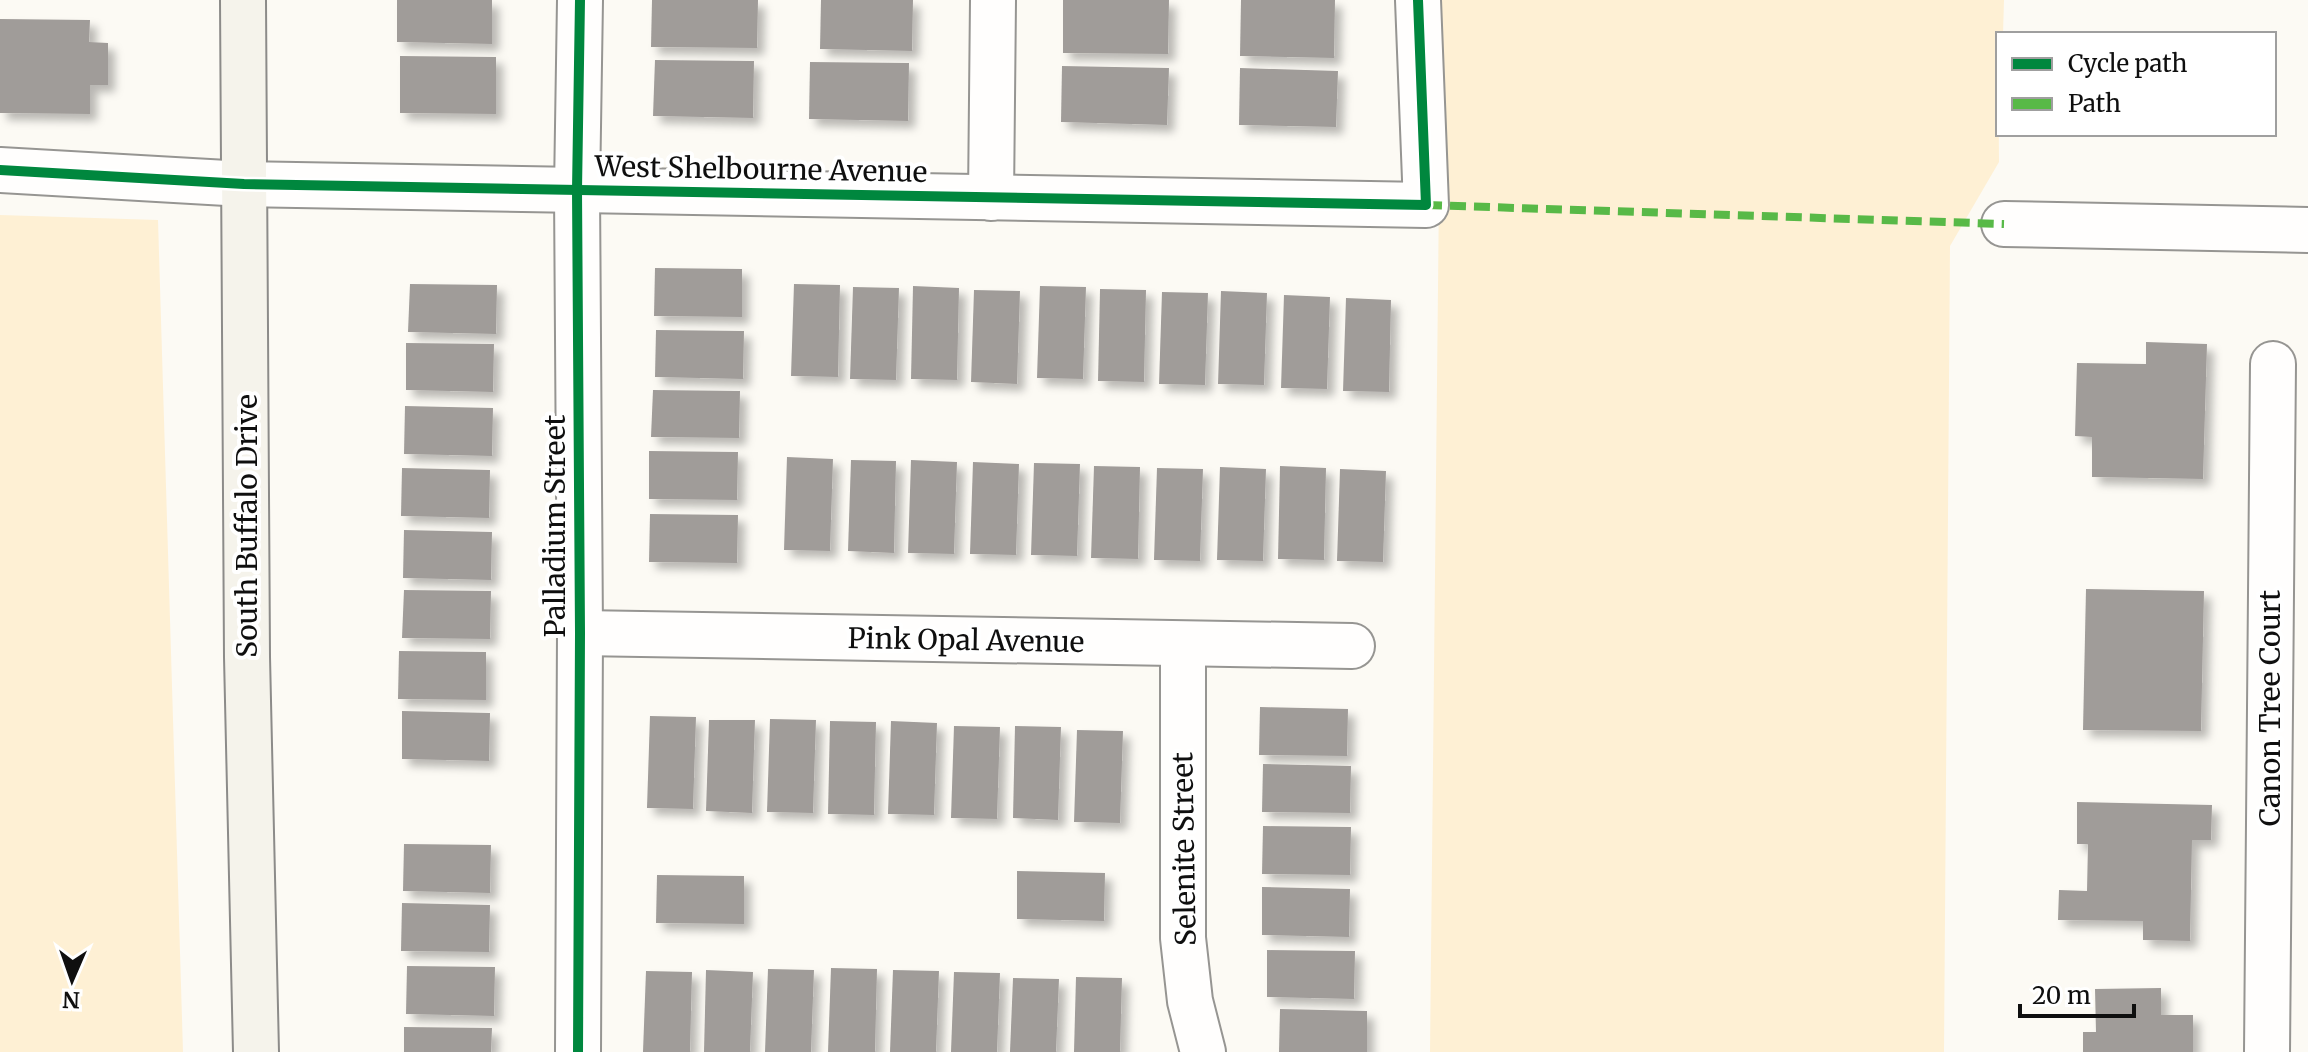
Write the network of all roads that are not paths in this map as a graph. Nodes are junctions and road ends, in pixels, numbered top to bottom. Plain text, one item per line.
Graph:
1 (243, 0) edge
2 (580, 0) edge
3 (993, 0) edge
4 (1418, 0) edge
5 (0, 170) edge
6 (244, 184) junction
7 (577, 190) junction
8 (991, 198) junction
9 (2004, 224) dead end
10 (2308, 230) edge
11 (2273, 364) dead end
12 (2290, 528) edge
13 (580, 633) junction
14 (1183, 645) junction
15 (1352, 646) dead end
16 (256, 1052) edge
17 (578, 1052) edge
18 (1203, 1052) edge
19 (2267, 1052) edge

1 - 6 main road, South Buffalo Drive
2 - 7 street, Palladium Street
3 - 8 street
4 - 8 street, West Shelbourne Avenue
5 - 6 street, West Shelbourne Avenue
6 - 7 street, West Shelbourne Avenue
6 - 16 main road, South Buffalo Drive
7 - 8 street, West Shelbourne Avenue
7 - 13 street, Palladium Street
9 - 10 street
11 - 12 street, Canon Tree Court
12 - 19 street, Canon Tree Court
13 - 14 street, Pink Opal Avenue
13 - 17 street, Palladium Street
14 - 15 street, Pink Opal Avenue
14 - 18 street, Selenite Street

